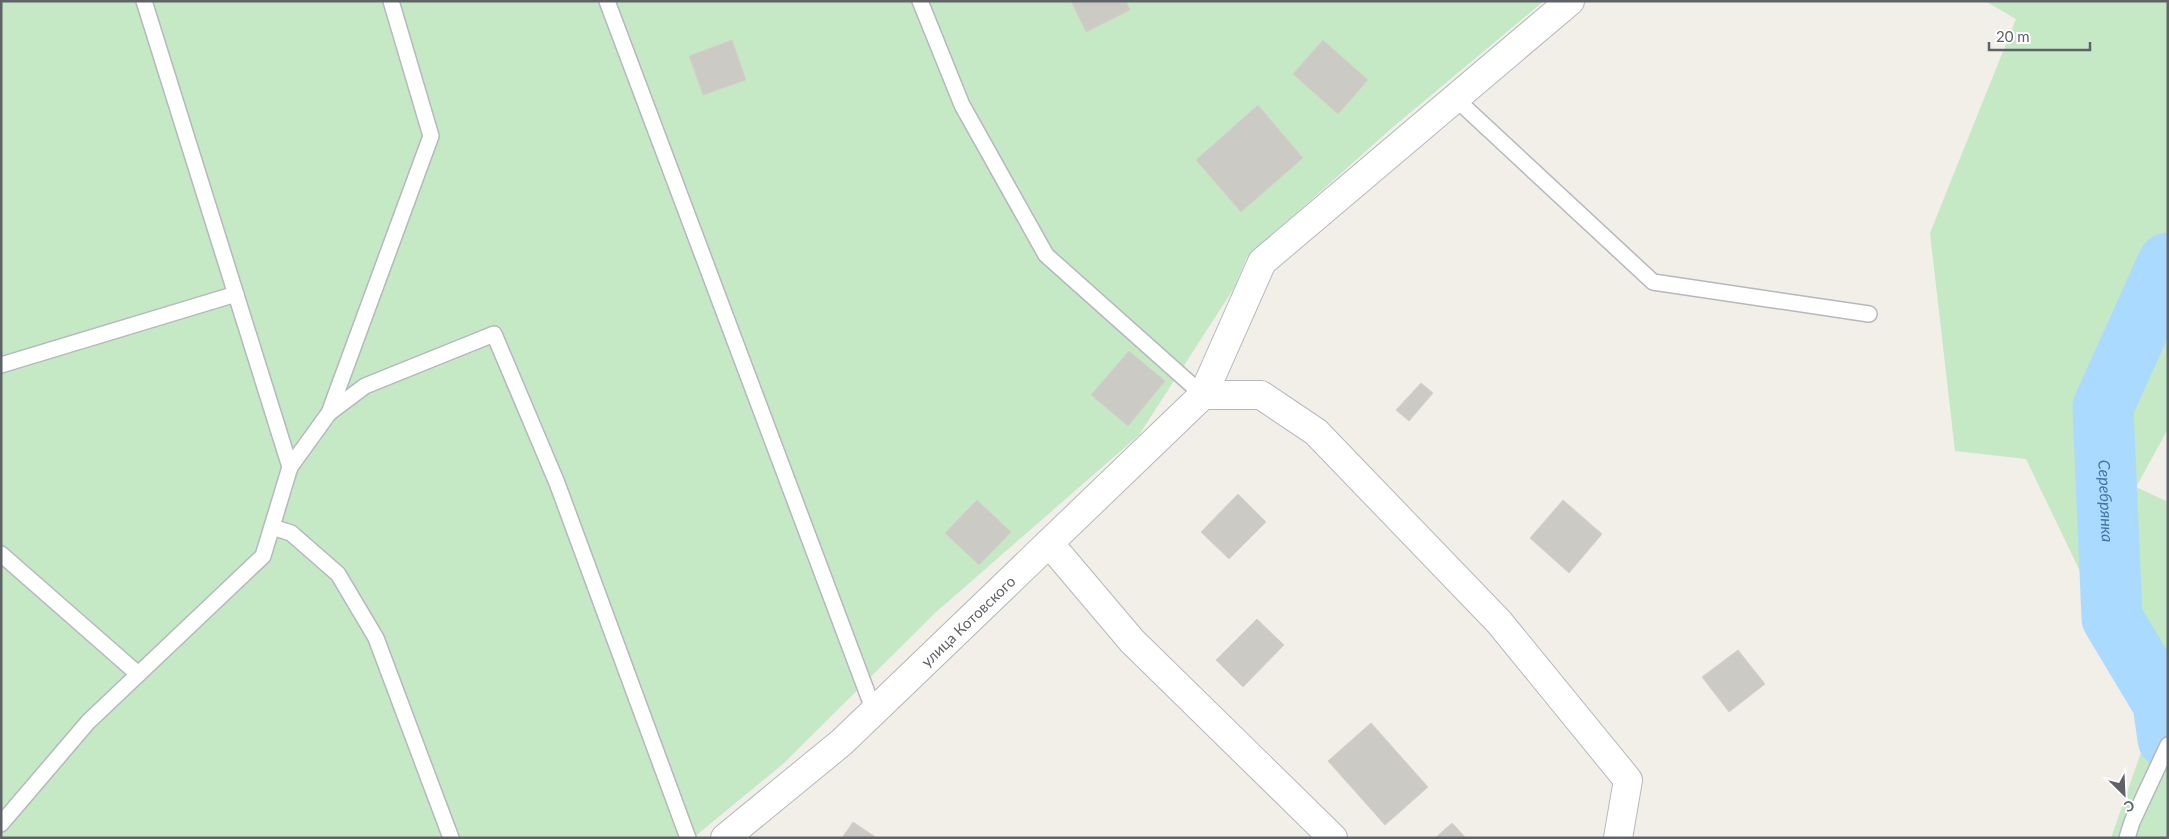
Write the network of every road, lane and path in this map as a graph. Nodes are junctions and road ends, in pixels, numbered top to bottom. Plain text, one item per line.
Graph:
1 (144, 1) edge
2 (391, 1) edge
3 (607, 1) edge
4 (920, 1) edge
5 (1570, 1) edge
6 (1456, 99) junction
7 (236, 294) junction
8 (1869, 314) dead end
9 (1, 365) edge
10 (1204, 395) junction
11 (330, 413) junction
12 (290, 467) junction
13 (272, 527) junction
14 (1048, 543) junction
15 (1, 554) edge
16 (138, 674) junction
17 (874, 711) junction
18 (2168, 744) edge
19 (1, 824) edge
20 (451, 838) edge
21 (688, 838) edge
22 (725, 838) edge
23 (1333, 838) edge
24 (1618, 838) edge
25 (2127, 838) edge

1 - 7 lane
2 - 11 lane
3 - 17 lane
4 - 10 lane
5 - 6 street
6 - 8 lane
6 - 10 street
7 - 9 lane
7 - 12 lane
10 - 14 street, улица Котовского
10 - 24 street
11 - 12 lane
11 - 21 lane
12 - 13 lane
13 - 16 lane
13 - 20 lane
14 - 17 street, улица Котовского
14 - 23 street
15 - 16 lane
16 - 19 lane
17 - 22 street, улица Котовского
18 - 25 lane

